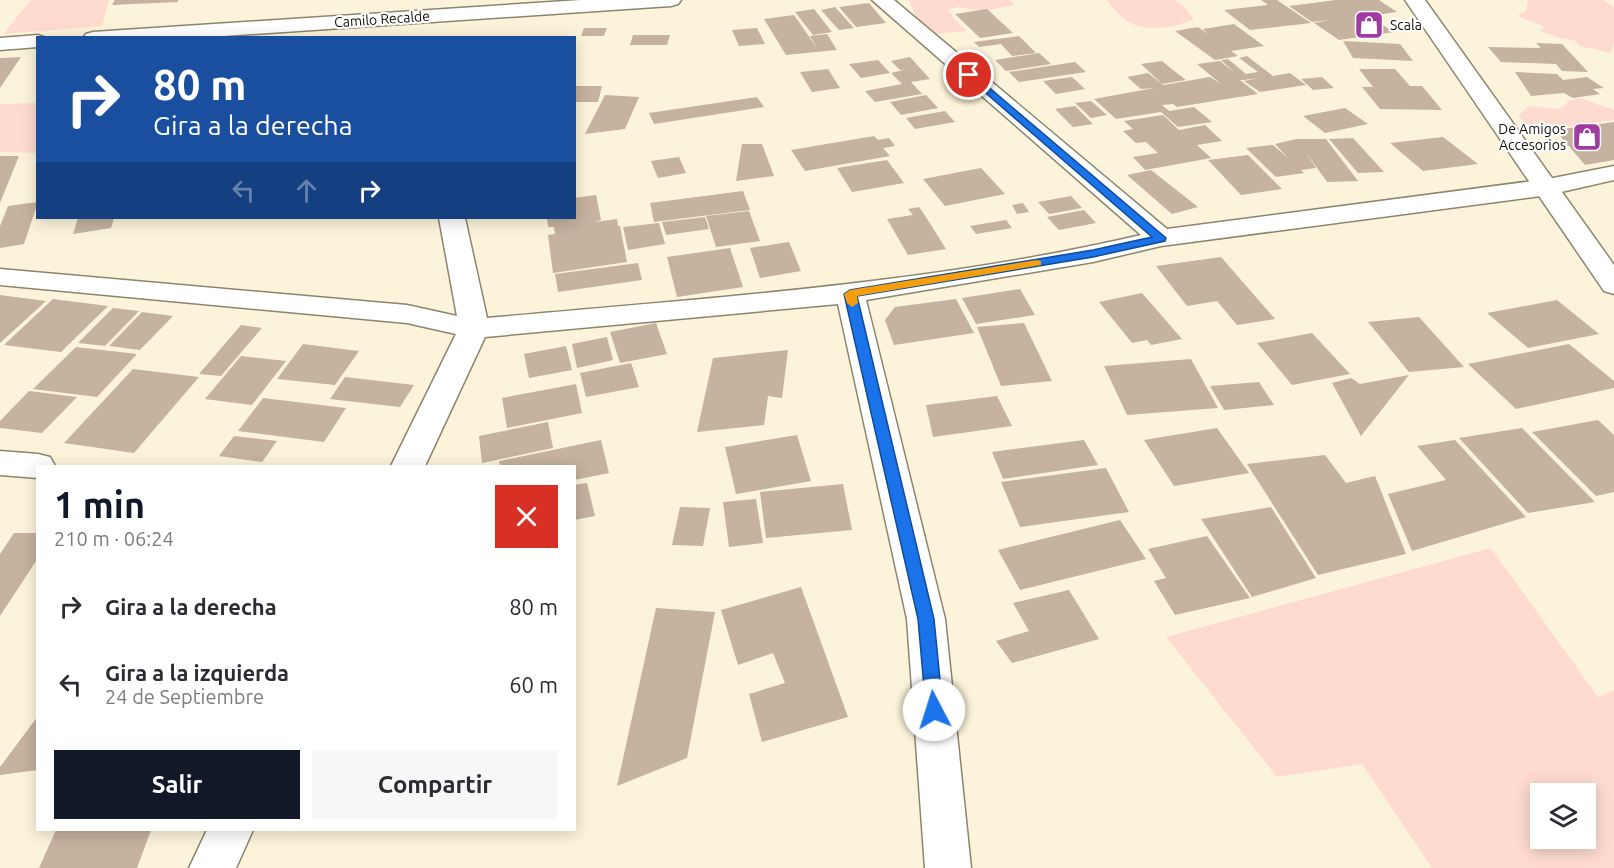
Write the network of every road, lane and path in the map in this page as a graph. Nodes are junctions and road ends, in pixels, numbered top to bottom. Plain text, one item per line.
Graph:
1 (671, 0) edge
2 (882, 0) edge
3 (1415, 0) edge
4 (411, 8) edge
5 (114, 36) edge
6 (418, 36) edge
7 (36, 41) edge
8 (0, 44) edge
9 (1614, 174) edge
10 (1548, 187) junction
11 (452, 219) edge
12 (1161, 238) junction
13 (0, 277) edge
14 (1614, 285) edge
15 (850, 294) junction
16 (474, 329) junction
17 (408, 465) edge
18 (230, 831) edge
19 (212, 868) edge
20 (948, 868) edge

1 - 4 street, Camilo Recalde
2 - 12 street
3 - 10 street
4 - 5 street, Camilo Recalde
4 - 6 street
7 - 8 street
9 - 10 street
10 - 12 street
10 - 14 street
11 - 16 street
12 - 15 street
13 - 16 street
15 - 16 street
15 - 20 street
16 - 17 street
18 - 19 street

